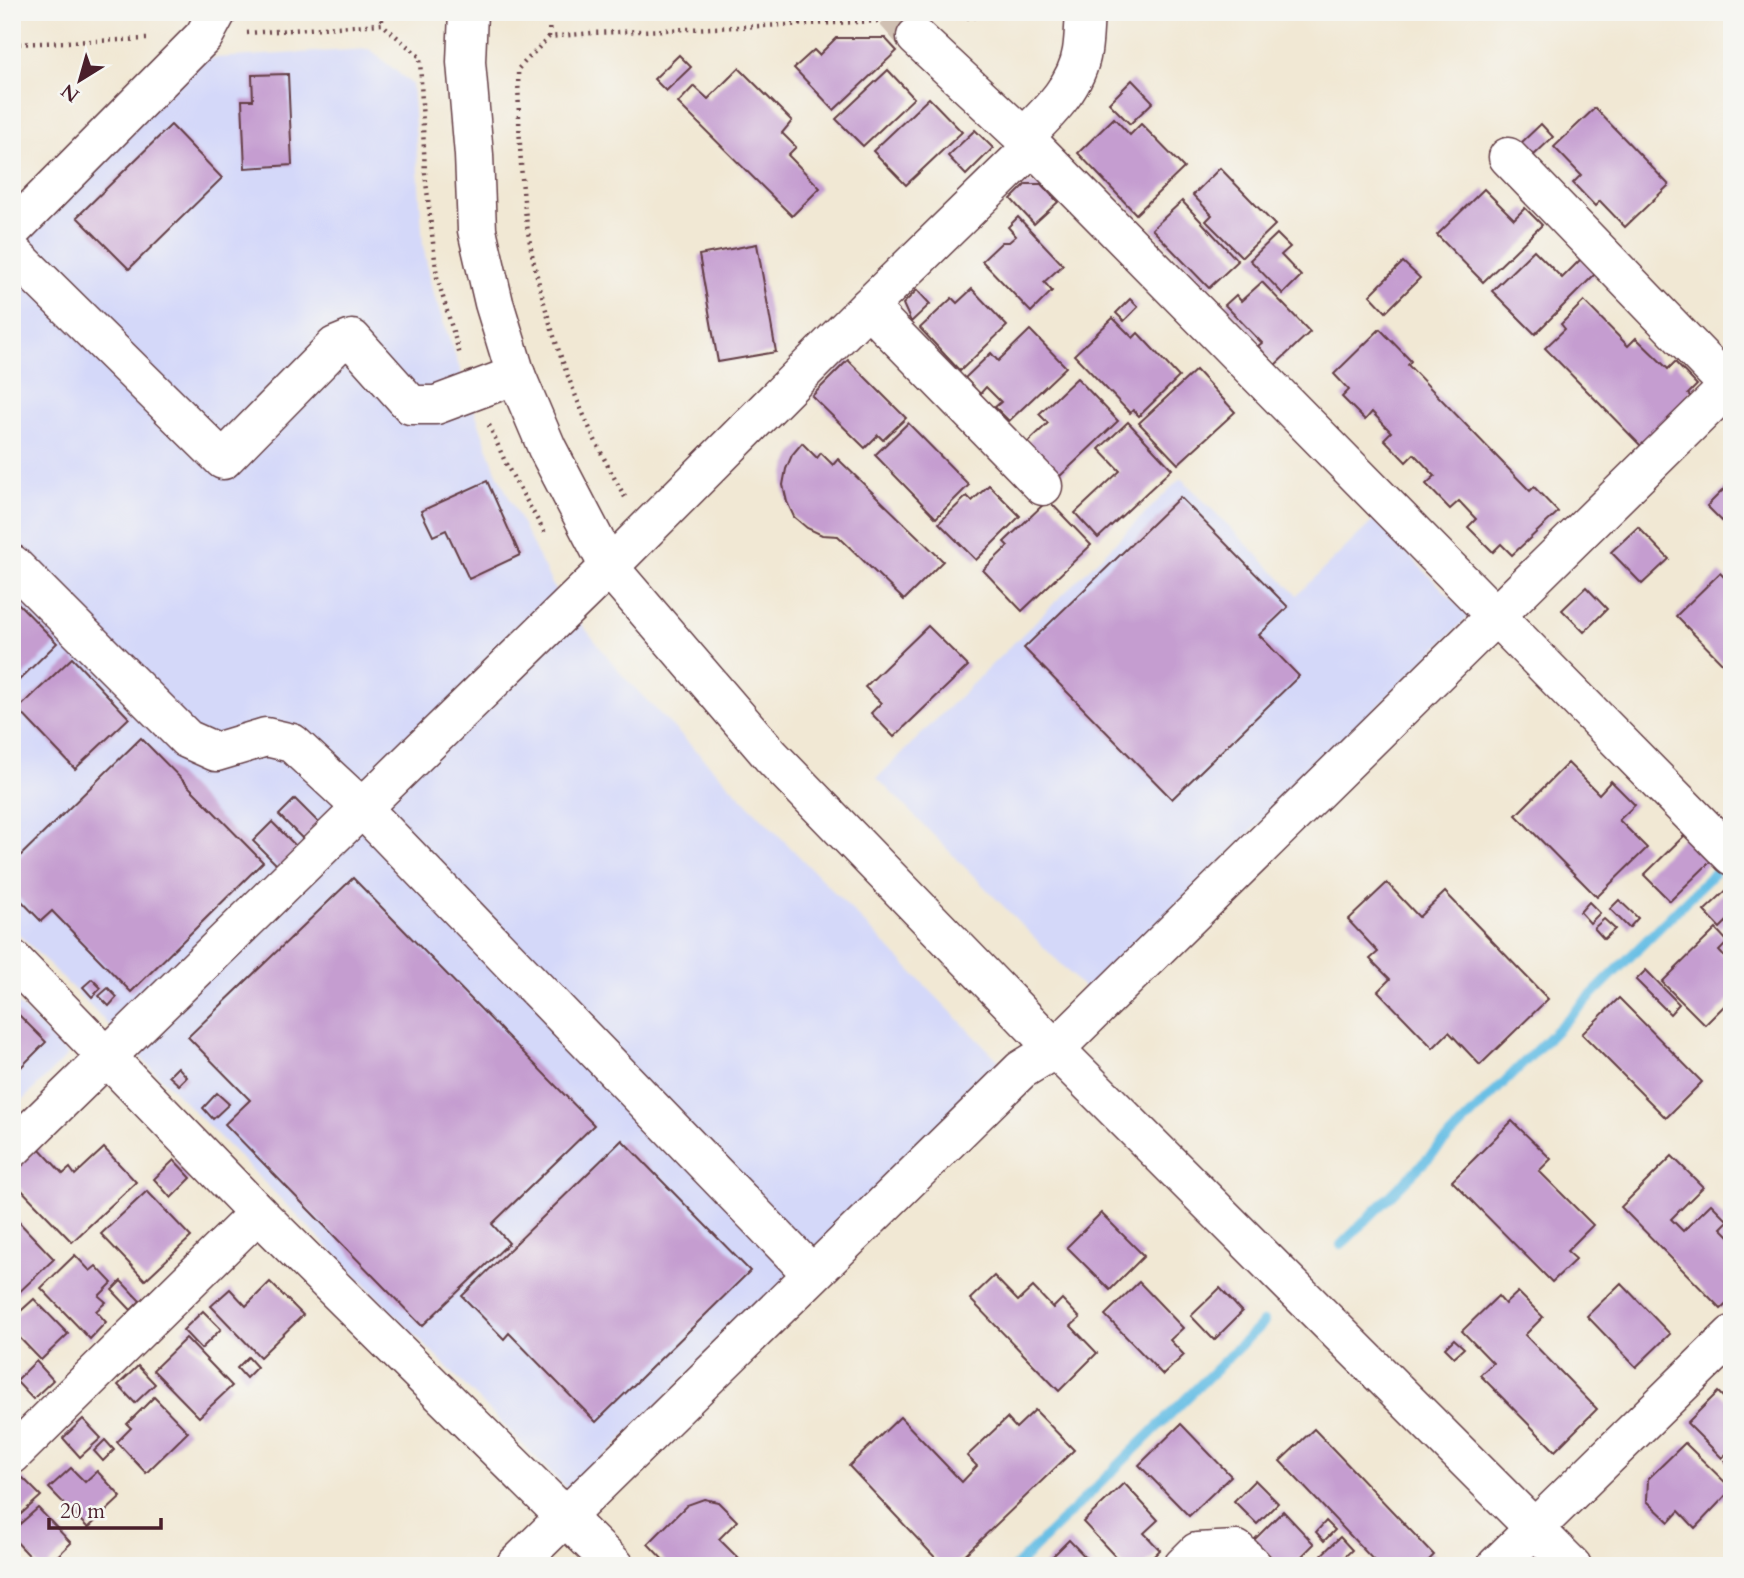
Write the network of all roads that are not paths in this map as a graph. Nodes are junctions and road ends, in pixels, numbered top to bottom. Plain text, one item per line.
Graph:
1 (468, 12) edge
2 (1085, 13) edge
3 (211, 24) edge
4 (919, 25) tunnel mouth
5 (1029, 142) junction
6 (1508, 158) dead end
7 (12, 230) edge
8 (12, 252) edge
9 (868, 307) junction
10 (516, 375) junction
11 (1730, 385) edge
12 (1043, 486) dead end
13 (12, 564) edge
14 (609, 567) junction
15 (1496, 616) junction
16 (362, 808) junction
17 (1725, 836) edge
18 (12, 960) edge
19 (1055, 1049) junction
20 (107, 1056) junction
21 (12, 1149) edge
22 (258, 1213) junction
23 (811, 1274) junction
24 (1732, 1335) edge
25 (12, 1455) edge
26 (564, 1516) junction
27 (1535, 1529) junction
28 (515, 1566) edge
29 (615, 1566) edge
30 (1183, 1566) edge
31 (1253, 1566) edge
32 (1496, 1566) edge
33 (1572, 1566) edge

1 - 10 street
2 - 5 street
3 - 7 street
4 - 5 street
5 - 9 street
5 - 15 street
6 - 11 street
8 - 10 street
9 - 12 street
9 - 14 street
10 - 14 street
11 - 15 street
13 - 16 street
14 - 16 street
14 - 19 street
15 - 17 street
15 - 19 street
16 - 20 street
16 - 23 street
18 - 20 street
19 - 23 street
19 - 27 street
20 - 21 street
20 - 22 street
22 - 25 street
22 - 26 street
23 - 26 street
24 - 27 street
26 - 28 street
26 - 29 street
27 - 32 street
27 - 33 street
30 - 31 street

